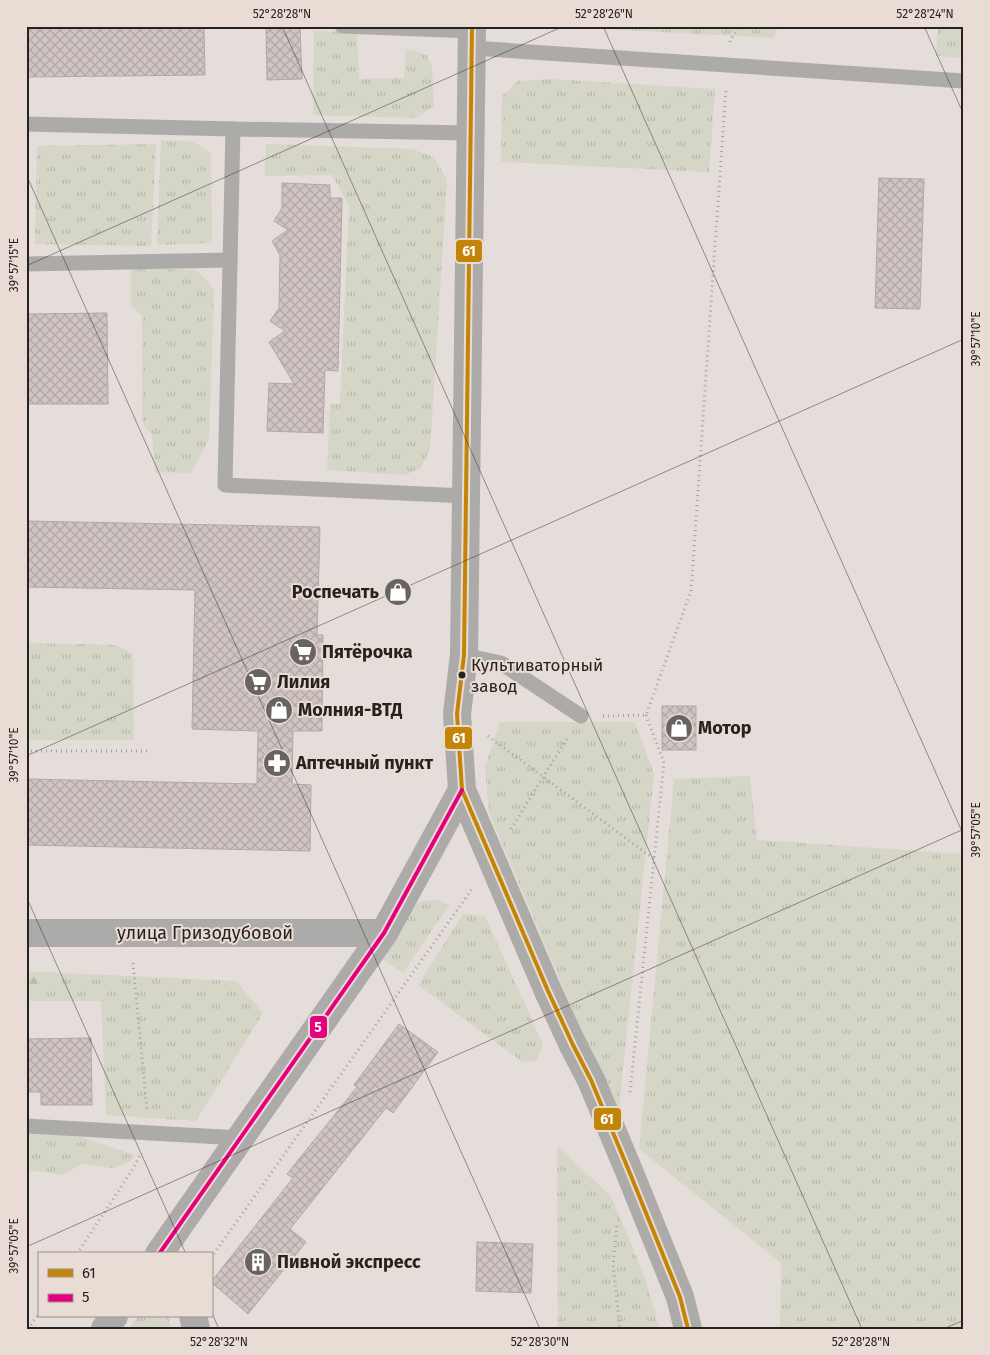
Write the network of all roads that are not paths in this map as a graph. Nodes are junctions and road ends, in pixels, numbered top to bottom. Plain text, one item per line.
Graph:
1 (342, 26) edge
2 (472, 35) edge
3 (964, 81) edge
4 (26, 124) edge
5 (232, 129) junction
6 (471, 133) junction
7 (230, 260) junction
8 (26, 264) edge
9 (466, 496) junction
10 (464, 655) junction
11 (581, 716) road end
12 (462, 790) junction
13 (26, 933) edge
14 (384, 933) junction
15 (26, 1126) edge
16 (240, 1138) junction
17 (179, 1226) junction
18 (160, 1252) edge
19 (182, 1252) edge
20 (113, 1318) edge
21 (105, 1329) edge
22 (688, 1329) edge

1 - 2 lane
2 - 3 lane
2 - 6 street
4 - 5 lane
5 - 6 lane
5 - 7 lane
6 - 9 street
7 - 8 lane
7 - 9 lane
9 - 10 street
10 - 11 lane
10 - 12 street
12 - 14 street
12 - 22 street
13 - 14 street, улица Гризодубовой
14 - 16 street
15 - 16 lane
16 - 17 street
17 - 18 street
17 - 19 street
20 - 21 street

